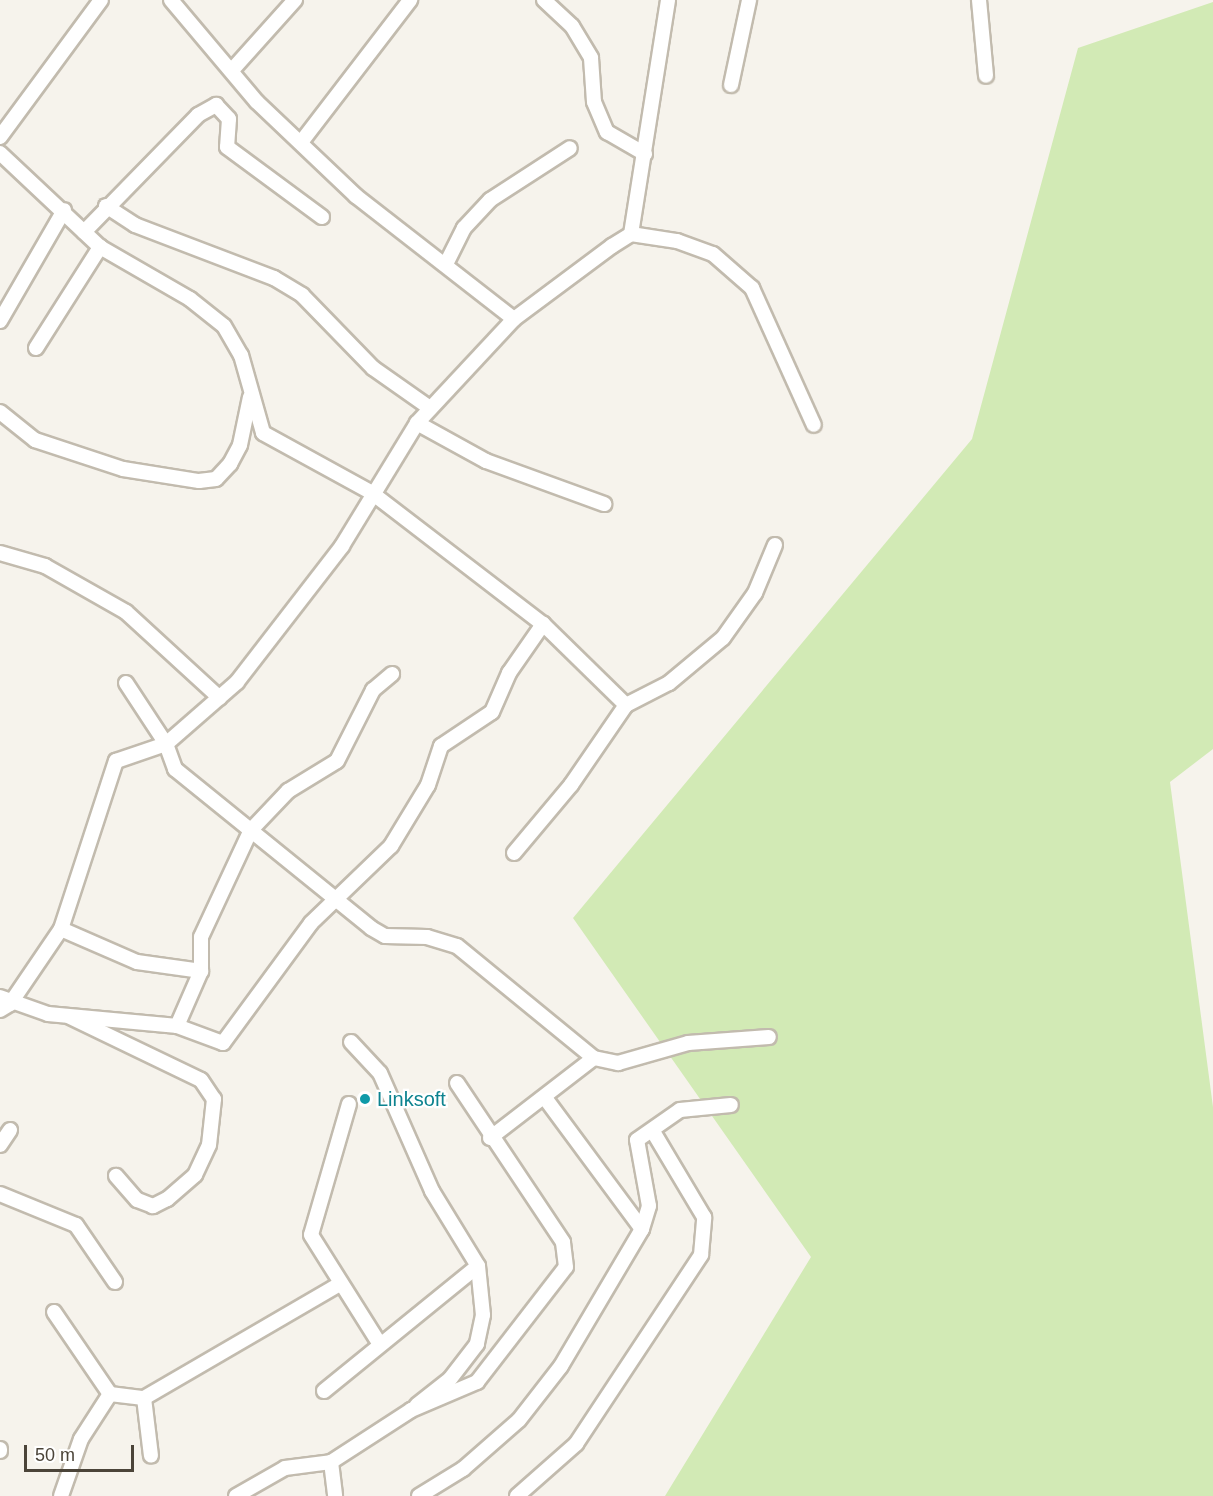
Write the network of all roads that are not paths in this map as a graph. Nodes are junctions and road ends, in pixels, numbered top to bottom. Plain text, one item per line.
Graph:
1 (101, 0) edge
2 (171, 0) edge
3 (295, 0) edge
4 (410, 0) edge
5 (544, 0) edge
6 (668, 0) edge
7 (749, 0) edge
8 (979, 0) edge
9 (232, 69) junction
10 (986, 76) dead end
11 (731, 85) dead end
12 (0, 137) edge
13 (302, 141) junction
14 (570, 148) dead end
15 (0, 153) edge
16 (645, 154) junction
17 (106, 206) junction
18 (64, 210) junction
19 (322, 217) dead end
20 (84, 232) junction
21 (631, 234) junction
22 (100, 247) junction
23 (446, 264) junction
24 (514, 319) junction
25 (0, 321) edge
26 (36, 348) dead end
27 (250, 395) junction
28 (430, 408) junction
29 (0, 412) edge
30 (417, 423) junction
31 (814, 425) dead end
32 (372, 493) junction
33 (604, 504) dead end
34 (775, 545) dead end
35 (0, 553) edge
36 (543, 624) junction
37 (392, 674) dead end
38 (126, 683) dead end
39 (220, 698) junction
40 (626, 705) junction
41 (166, 744) junction
42 (251, 830) junction
43 (514, 853) dead end
44 (337, 895) junction
45 (61, 929) junction
46 (201, 971) junction
47 (3, 1004) edge
48 (68, 1016) junction
49 (177, 1026) junction
50 (769, 1037) dead end
51 (351, 1042) dead end
52 (594, 1058) junction
53 (457, 1083) dead end
54 (545, 1098) junction
55 (350, 1104) dead end
56 (731, 1105) dead end
57 (10, 1130) dead end
58 (654, 1133) junction
59 (490, 1138) junction
60 (0, 1145) edge
61 (116, 1176) dead end
62 (0, 1194) edge
63 (642, 1229) junction
64 (478, 1266) junction
65 (115, 1282) dead end
66 (340, 1284) junction
67 (54, 1312) dead end
68 (379, 1343) junction
69 (324, 1391) dead end
70 (110, 1394) junction
71 (144, 1398) junction
72 (411, 1410) junction
73 (151, 1456) dead end
74 (331, 1462) junction
75 (61, 1496) edge
76 (236, 1496) edge
77 (335, 1496) edge
78 (419, 1496) edge
79 (517, 1496) edge

1 - 12 street
2 - 9 street
3 - 9 street
4 - 13 street
5 - 16 street
6 - 16 street
7 - 11 street
8 - 10 street
9 - 13 street
13 - 23 street
14 - 23 street
15 - 18 street
16 - 21 street
17 - 19 street
17 - 20 street
17 - 28 street
18 - 20 street
18 - 25 street
20 - 22 street
21 - 24 street
21 - 31 street
22 - 26 street
22 - 27 street
23 - 24 street
24 - 28 street
27 - 29 street
27 - 32 street
28 - 30 street
30 - 32 street
30 - 33 street
32 - 36 street
32 - 39 street
34 - 40 street
35 - 39 street
36 - 40 street
36 - 44 street
37 - 42 street
38 - 41 street
39 - 41 street
40 - 43 street
41 - 42 street
41 - 45 street
42 - 44 street
42 - 46 street
44 - 49 street
44 - 52 street
45 - 46 street
45 - 47 street
46 - 49 street
47 - 48 street
48 - 49 street
48 - 61 street
50 - 52 street
51 - 64 street
52 - 54 street
53 - 59 street
54 - 59 street
54 - 63 street
55 - 66 street
56 - 58 street
57 - 60 street
58 - 63 street
58 - 79 street
59 - 72 street
62 - 65 street
63 - 78 street
64 - 68 street
64 - 72 street
66 - 68 street
66 - 71 street
67 - 70 street
68 - 69 street
70 - 71 street
70 - 75 street
71 - 73 street
72 - 74 street
74 - 76 street
74 - 77 street

